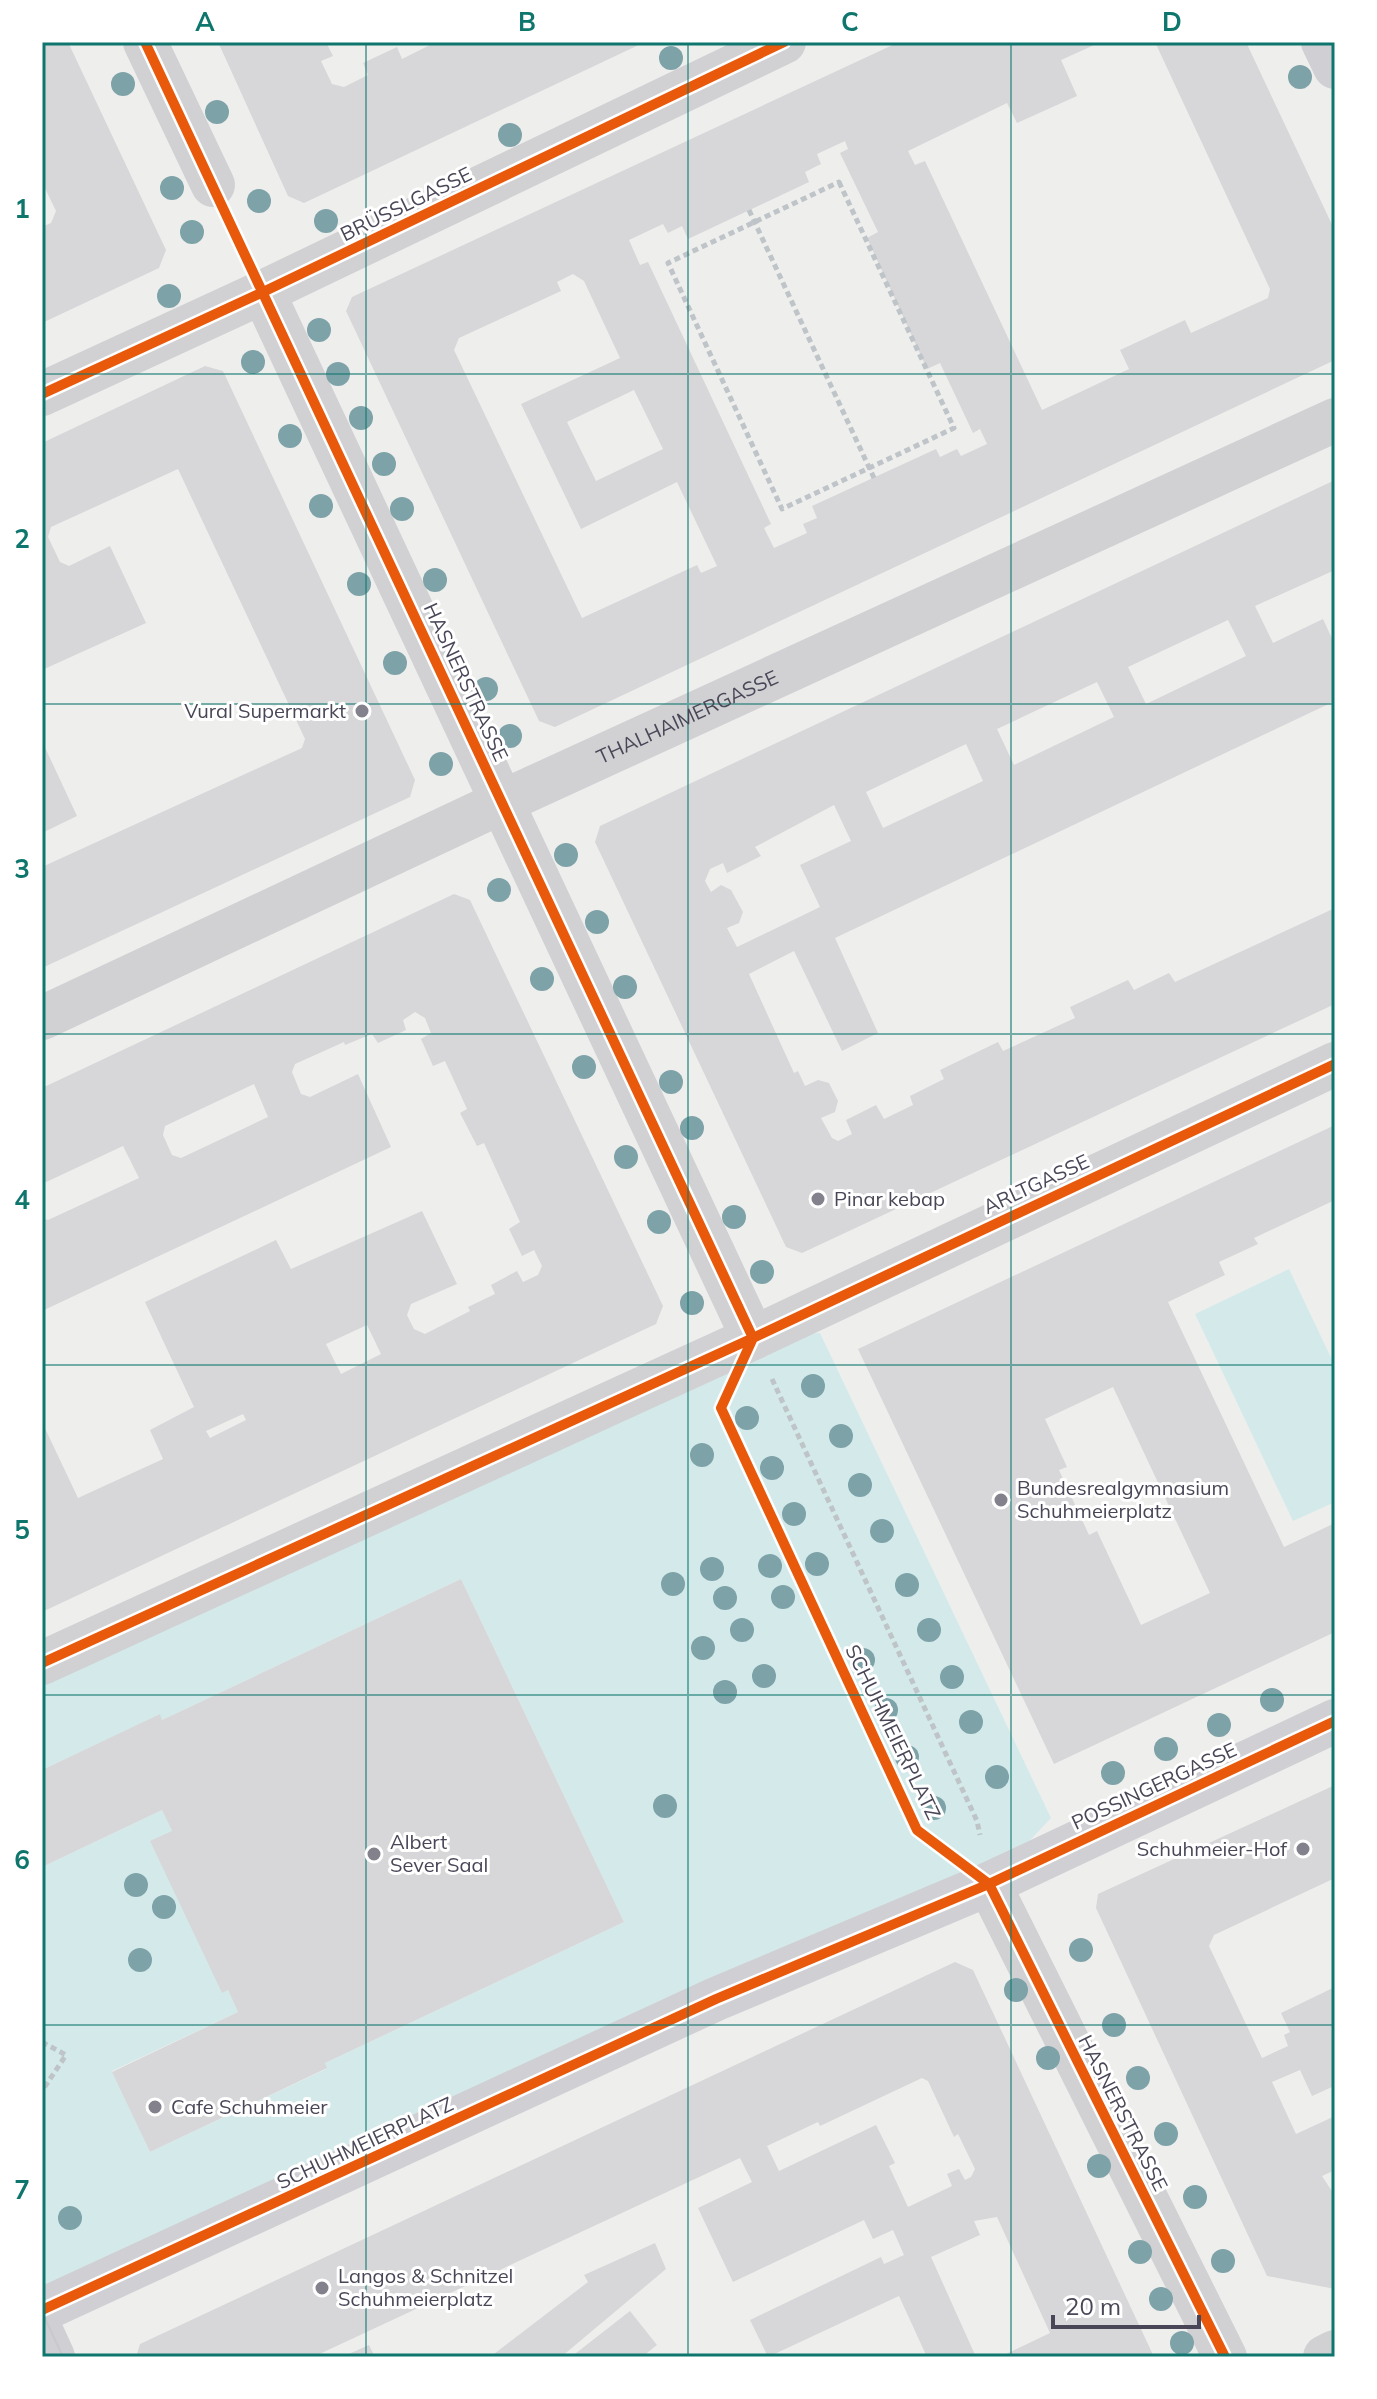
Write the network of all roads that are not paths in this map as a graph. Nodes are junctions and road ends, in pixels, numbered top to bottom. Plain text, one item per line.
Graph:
1 (145, 42) edge
2 (784, 42) edge
3 (1323, 42) edge
4 (1335, 67) edge
5 (213, 185) dead end
6 (263, 292) junction
7 (42, 394) edge
8 (1335, 420) edge
9 (502, 802) junction
10 (42, 1018) edge
11 (1335, 1064) edge
12 (753, 1338) junction
13 (42, 1663) edge
14 (1335, 1721) edge
15 (989, 1884) junction
16 (42, 2310) edge
17 (42, 2333) edge
18 (1335, 2352) edge
19 (53, 2357) edge
20 (1225, 2357) edge
21 (1325, 2357) edge

1 - 5 street
2 - 6 street, BRÜSSLGASSE
3 - 4 main road
6 - 7 street, BRÜSSLGASSE
6 - 9 street, HASNERSTRASSE
8 - 9 street, THALHAIMERGASSE
9 - 10 street, THALHAIMERGASSE
9 - 12 street, HASNERSTRASSE
11 - 12 street, ARLTGASSE
12 - 13 street
14 - 15 main road, POSSINGERGASSE
15 - 16 main road, SCHUHMEIERPLATZ
15 - 20 street, HASNERSTRASSE
17 - 19 main road
18 - 21 street

